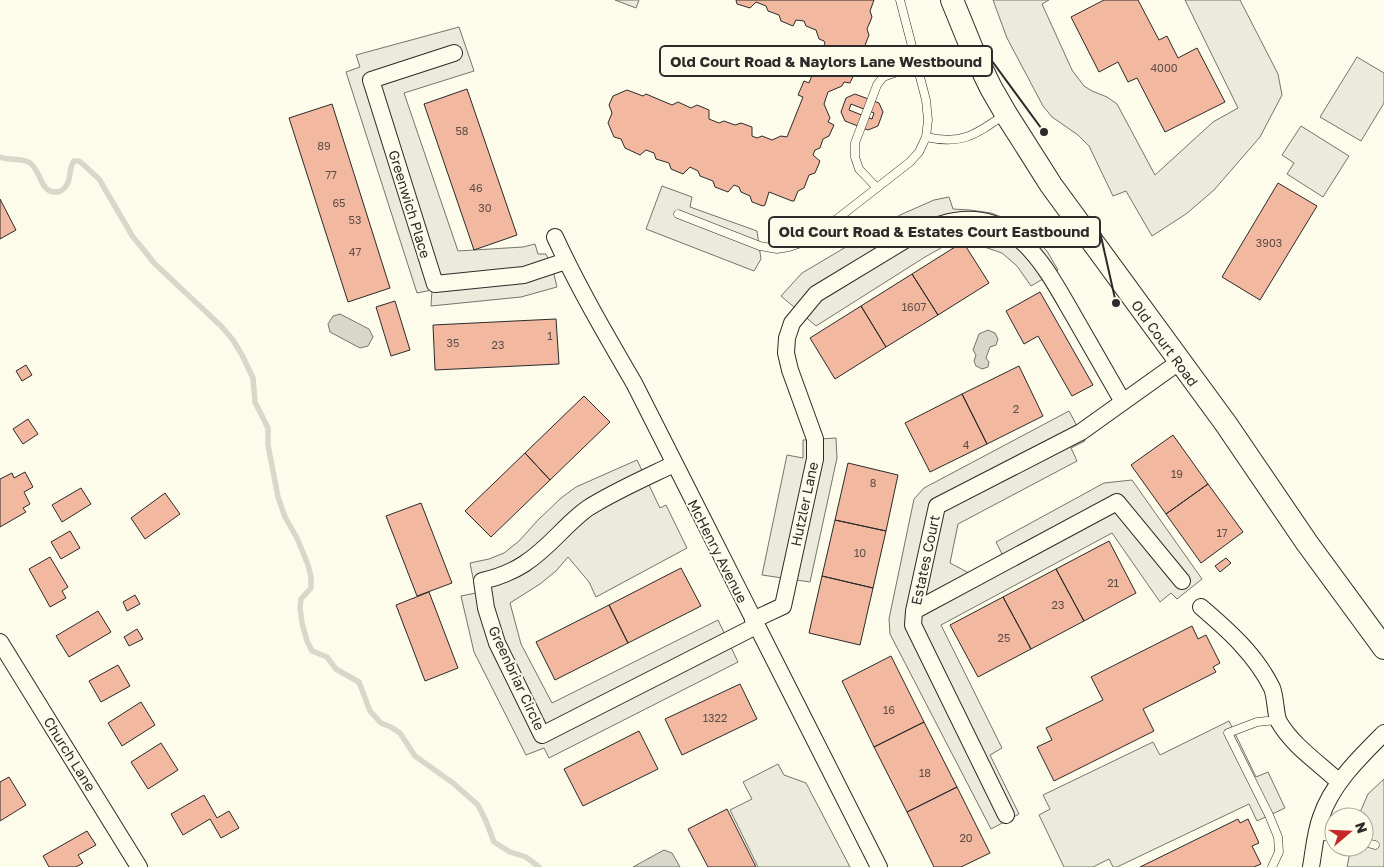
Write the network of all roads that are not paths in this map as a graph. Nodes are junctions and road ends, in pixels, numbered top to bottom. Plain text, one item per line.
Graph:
1 (900, 0) edge
2 (952, 0) edge
3 (454, 53) dead end
4 (917, 65) junction
5 (1006, 114) junction
6 (926, 137) junction
7 (877, 188) junction
8 (678, 214) dead end
9 (555, 237) dead end
10 (566, 261) junction
11 (1179, 362) junction
12 (1123, 402) junction
13 (674, 464) junction
14 (1182, 581) dead end
15 (1201, 607) dead end
16 (914, 611) junction
17 (754, 623) junction
18 (0, 642) edge
19 (1384, 648) edge
20 (1278, 720) junction
21 (1384, 733) edge
22 (1339, 782) junction
23 (1006, 816) dead end
24 (1316, 835) junction
25 (1324, 836) edge
26 (139, 867) edge
27 (879, 867) edge
28 (1272, 867) edge
29 (1311, 867) edge

1 - 4 lane
2 - 5 main road, Old Court Road
3 - 10 street, Greenwich Place
4 - 6 lane
4 - 7 lane
5 - 6 lane
5 - 11 main road, Old Court Road
6 - 7 lane
7 - 8 lane
9 - 10 street, McHenry Avenue
10 - 13 street, McHenry Avenue
11 - 12 street, Estates Court
11 - 19 main road, Old Court Road
12 - 16 street, Estates Court
12 - 17 street, Hutzler Lane
13 - 17 street, McHenry Avenue
13 - 17 street, Greenbriar Circle
14 - 16 street
15 - 20 street
16 - 23 street, Estates Court
17 - 27 street, McHenry Avenue
18 - 26 street, Church Lane
20 - 22 street
20 - 28 lane
21 - 22 street
22 - 24 street
24 - 25 lane
24 - 29 street

